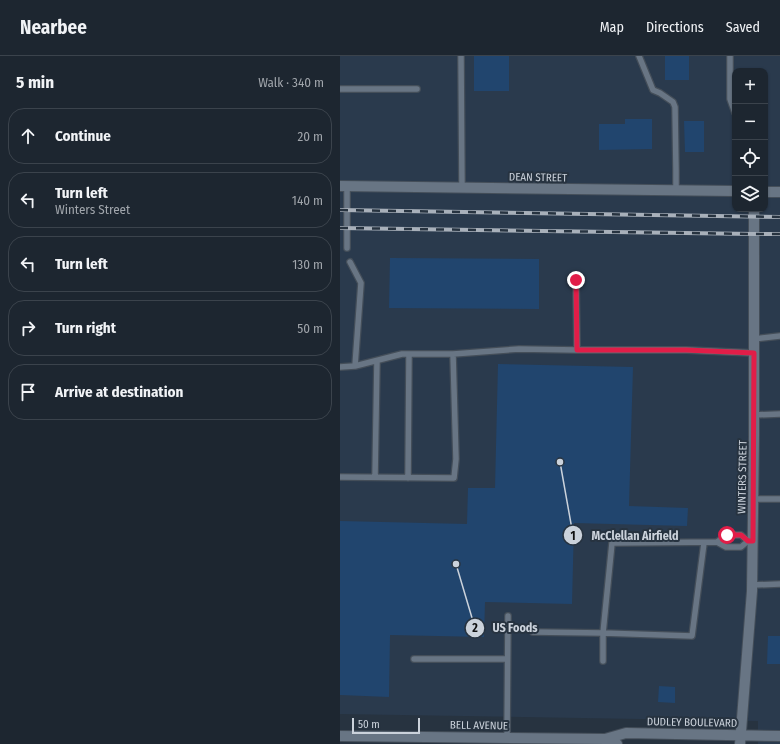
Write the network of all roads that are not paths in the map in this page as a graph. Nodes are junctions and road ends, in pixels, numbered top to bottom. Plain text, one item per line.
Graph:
1 (461, 56) edge
2 (639, 56) edge
3 (730, 56) edge
4 (340, 89) edge
5 (417, 89) dead end
6 (732, 104) edge
7 (343, 186) edge
8 (462, 188) junction
9 (676, 191) junction
10 (732, 191) edge
11 (768, 192) edge
12 (780, 192) edge
13 (754, 212) edge
14 (347, 248) dead end
15 (350, 262) dead end
16 (576, 280) dead end
17 (780, 336) edge
18 (754, 338) junction
19 (577, 350) junction
20 (754, 353) junction
21 (454, 354) junction
22 (409, 355) junction
23 (377, 361) junction
24 (355, 366) junction
25 (340, 367) edge
26 (754, 414) junction
27 (780, 414) edge
28 (340, 477) edge
29 (374, 477) junction
30 (408, 478) junction
31 (753, 499) junction
32 (780, 499) edge
33 (750, 541) junction
34 (704, 542) junction
35 (717, 542) junction
36 (752, 584) junction
37 (780, 584) edge
38 (508, 616) dead end
39 (533, 632) dead end
40 (602, 633) junction
41 (414, 659) dead end
42 (507, 659) junction
43 (603, 661) dead end
44 (340, 736) edge
45 (780, 736) edge
46 (507, 738) junction
47 (605, 739) junction
48 (741, 740) edge
49 (557, 741) edge
50 (617, 744) edge

1 - 8 lane
2 - 9 lane
3 - 6 lane
4 - 5 lane
7 - 8 street, DEAN STREET
7 - 14 lane
8 - 9 street, DEAN STREET
9 - 10 street, DEAN STREET
11 - 12 street
13 - 18 street, WINTERS STREET
15 - 24 lane
16 - 19 lane
17 - 18 lane
18 - 20 street, WINTERS STREET
19 - 20 lane
19 - 21 lane
20 - 26 street, WINTERS STREET
21 - 22 lane
21 - 30 lane
22 - 23 lane
22 - 30 lane
23 - 24 lane
23 - 29 lane
24 - 25 lane
26 - 27 lane
26 - 31 street, WINTERS STREET
28 - 29 lane
29 - 30 lane
31 - 32 lane
31 - 33 street, WINTERS STREET
33 - 35 lane
33 - 35 lane
33 - 36 street, WINTERS STREET
34 - 35 lane
34 - 40 lane
34 - 40 lane
36 - 37 lane
36 - 48 street, WINTERS STREET
38 - 42 lane
39 - 40 lane
40 - 43 lane
41 - 42 lane
42 - 46 lane
44 - 46 street, BELL AVENUE
45 - 48 street, DUDLEY BOULEVARD
46 - 49 street, BELL AVENUE
47 - 48 street, DUDLEY BOULEVARD
47 - 49 street, BELL AVENUE
47 - 50 street, BELL AVENUE

